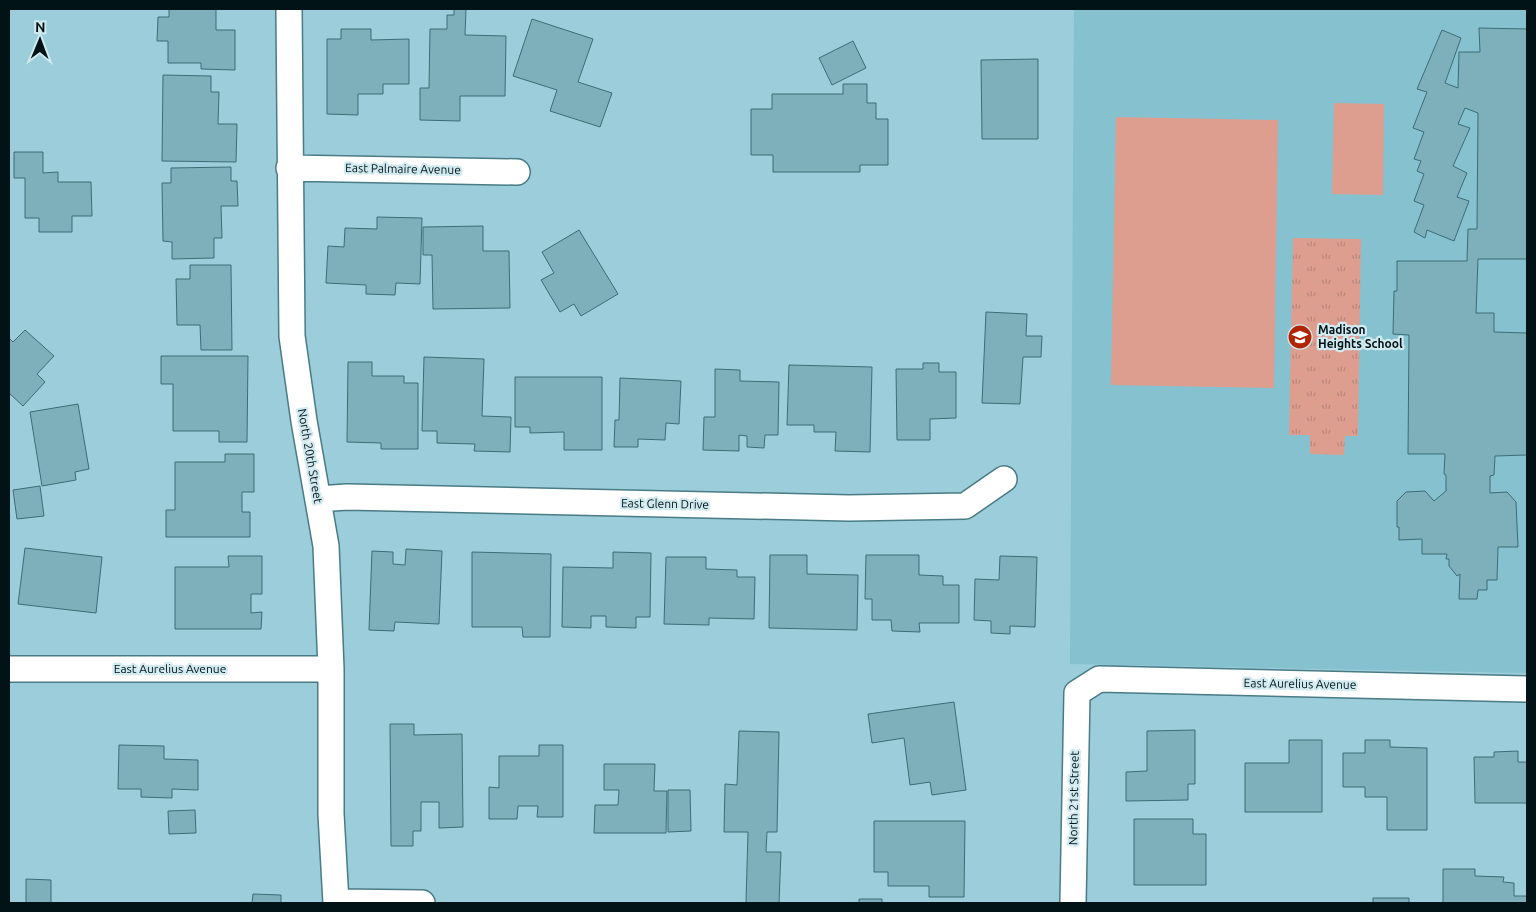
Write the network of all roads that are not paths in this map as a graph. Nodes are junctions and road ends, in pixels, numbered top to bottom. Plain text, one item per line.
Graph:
1 (289, 9) edge
2 (289, 168) junction
3 (516, 172) dead end
4 (1004, 478) dead end
5 (318, 499) junction
6 (9, 669) edge
7 (331, 669) junction
8 (1527, 689) edge
9 (1077, 692) joint
10 (336, 903) edge
11 (422, 903) edge
12 (1073, 903) edge

1 - 2 street, North 20th Street
2 - 3 street, East Palmaire Avenue
2 - 5 street, North 20th Street
4 - 5 street, East Glenn Drive
5 - 7 street, North 20th Street
6 - 7 street, East Aurelius Avenue
7 - 10 street, North 20th Street
8 - 9 street, East Aurelius Avenue
9 - 12 street, North 21st Street
10 - 11 street

